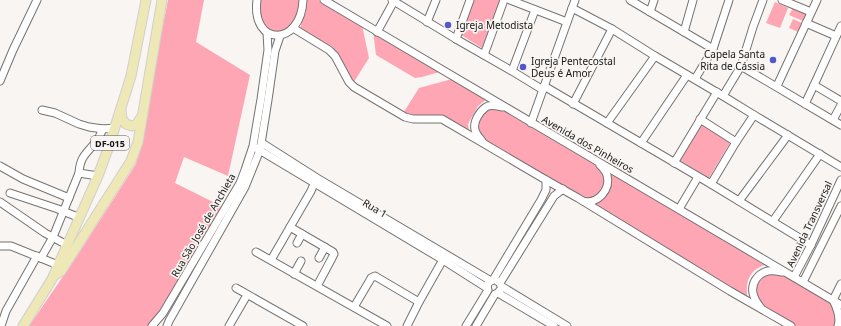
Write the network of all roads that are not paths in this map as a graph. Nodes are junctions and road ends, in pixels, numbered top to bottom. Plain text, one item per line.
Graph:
1 (37, 0) edge
2 (146, 0) edge
3 (162, 0) edge
4 (257, 0) edge
5 (303, 0) edge
6 (324, 0) edge
7 (436, 0) edge
8 (470, 0) edge
9 (504, 0) edge
10 (510, 0) edge
11 (575, 0) edge
12 (630, 0) edge
13 (654, 0) edge
14 (693, 0) edge
15 (729, 0) edge
16 (762, 0) edge
17 (782, 0) edge
18 (817, 0) edge
19 (396, 1) edge
20 (572, 8) junction
21 (535, 10) junction
22 (650, 12) junction
23 (811, 12) junction
24 (427, 22) junction
25 (567, 22) junction
26 (806, 23) junction
27 (841, 26) edge
28 (293, 28) junction
29 (612, 30) junction
30 (376, 32) junction
31 (684, 32) junction
32 (267, 33) junction
33 (280, 36) junction
34 (836, 36) junction
35 (456, 39) junction
36 (713, 49) junction
37 (484, 55) junction
38 (655, 56) junction
39 (741, 66) junction
40 (512, 71) junction
41 (687, 75) junction
42 (695, 79) junction
43 (0, 80) edge
44 (814, 85) junction
45 (776, 86) junction
46 (544, 88) junction
47 (720, 94) junction
48 (841, 101) edge
49 (573, 104) junction
50 (805, 104) junction
51 (841, 105) edge
52 (507, 108) junction
53 (42, 110) dead end
54 (121, 110) junction
55 (754, 115) junction
56 (143, 116) junction
57 (700, 119) junction
58 (833, 120) junction
59 (532, 123) junction
60 (607, 123) junction
61 (841, 125) edge
62 (103, 128) junction
63 (115, 128) junction
64 (788, 135) junction
65 (736, 142) junction
66 (641, 143) junction
67 (485, 144) junction
68 (253, 146) junction
69 (261, 146) junction
70 (820, 154) junction
71 (598, 162) junction
72 (674, 163) junction
73 (0, 166) edge
74 (841, 167) edge
75 (79, 173) junction
76 (98, 176) junction
77 (698, 177) junction
78 (316, 180) junction
79 (546, 180) junction
80 (841, 180) edge
81 (711, 184) junction
82 (563, 189) junction
83 (10, 193) dead end
84 (837, 195) edge
85 (69, 198) junction
86 (578, 198) junction
87 (739, 201) junction
88 (0, 202) edge
89 (841, 206) edge
90 (679, 209) junction
91 (64, 211) junction
92 (80, 218) junction
93 (773, 221) junction
94 (290, 227) junction
95 (302, 234) junction
96 (53, 237) junction
97 (297, 243) dead end
98 (67, 245) junction
99 (811, 245) junction
100 (0, 246) edge
101 (325, 247) junction
102 (256, 252) dead end
103 (39, 257) junction
104 (444, 257) junction
105 (319, 258) dead end
106 (271, 260) junction
107 (301, 261) dead end
108 (58, 264) junction
109 (786, 272) junction
110 (294, 274) junction
111 (794, 277) junction
112 (52, 279) junction
113 (496, 282) junction
114 (803, 282) junction
115 (841, 284) edge
116 (316, 286) junction
117 (236, 288) dead end
118 (487, 289) junction
119 (497, 294) junction
120 (247, 295) junction
121 (833, 300) junction
122 (419, 302) junction
123 (841, 305) edge
124 (354, 307) junction
125 (762, 310) junction
126 (544, 320) edge
127 (293, 324) edge
128 (785, 324) edge
129 (1, 326) edge
130 (23, 326) edge
131 (152, 326) edge
132 (167, 326) edge
133 (229, 326) edge
134 (303, 326) edge
135 (387, 326) edge
136 (407, 326) edge
137 (466, 326) edge
138 (476, 326) edge
139 (554, 326) edge
140 (567, 326) edge
141 (838, 326) edge

1 - 43 street
2 - 54 main road, DF-015
3 - 56 main road, DF-015
4 - 32 street
5 - 28 street
6 - 30 street, Avenida dos Pinheiros
7 - 24 street
8 - 35 street
9 - 37 street
10 - 21 street
11 - 20 street
12 - 22 street
13 - 22 street
14 - 31 street
15 - 36 street
16 - 39 street
17 - 23 street
18 - 23 street
19 - 24 street
19 - 30 street
20 - 25 street
20 - 29 street
21 - 25 street
21 - 40 street
22 - 31 street
23 - 26 street
24 - 35 street
25 - 46 street
26 - 34 street
26 - 45 street
27 - 34 street
28 - 33 street
28 - 67 street
29 - 38 street
29 - 49 street
30 - 52 street, Avenida dos Pinheiros
31 - 36 street
32 - 33 street
32 - 68 street, Rua São José de Anchieta
33 - 69 street, Rua São José de Anchieta
34 - 44 street
35 - 37 street
36 - 42 street
37 - 40 street
38 - 41 street
38 - 60 street
39 - 45 street
39 - 47 street
40 - 46 street
41 - 42 street
41 - 66 street
42 - 47 street
44 - 48 street
44 - 50 street
45 - 50 street
46 - 49 street
46 - 59 street
47 - 55 street
47 - 57 street
49 - 60 street
50 - 58 street
51 - 58 street
52 - 59 street, Avenida dos Pinheiros
52 - 67 street
53 - 62 street
54 - 56 main road
54 - 63 main road, DF-015
55 - 64 street
55 - 65 street
56 - 112 main road, DF-015
57 - 65 street
57 - 72 street
58 - 61 street
59 - 71 street, Avenida dos Pinheiros
60 - 66 street
62 - 63 street
62 - 75 street
63 - 76 main road, DF-015
64 - 70 street
64 - 87 street
65 - 81 street
66 - 72 street
67 - 79 street
68 - 69 street, Rua 1
68 - 131 street, Rua São José de Anchieta
69 - 78 street, Rua 1
69 - 132 street, Rua São José de Anchieta
70 - 74 street
70 - 93 street
71 - 86 street
71 - 90 street, Avenida dos Pinheiros
72 - 77 street
73 - 85 street
75 - 76 street
75 - 85 street
76 - 92 main road, DF-015
77 - 81 street
77 - 90 street
78 - 94 street
78 - 104 street, Rua 1
79 - 82 street
79 - 113 street
80 - 84 street, Avenida Transversal
81 - 87 street
82 - 86 street
82 - 113 street
83 - 91 street
84 - 99 street, Avenida Transversal
85 - 91 street
86 - 125 street
87 - 93 street
88 - 96 street
89 - 114 street, Avenida Transversal
90 - 109 street, Avenida dos Pinheiros
91 - 92 street
91 - 96 street
92 - 98 main road, DF-015
93 - 99 street
94 - 95 street
94 - 106 street
95 - 97 street
95 - 101 street
96 - 98 street
96 - 103 street
98 - 108 main road, DF-015
99 - 111 street, Avenida Transversal
100 - 103 street
101 - 105 street
101 - 116 street
102 - 106 street
103 - 108 street
103 - 129 street
104 - 113 street, Rua 1
104 - 118 street, Rua 1
104 - 122 street
106 - 110 street
107 - 110 street
108 - 112 main road, DF-015
109 - 111 street, Avenida dos Pinheiros
109 - 125 street
110 - 116 street
111 - 114 street, Avenida dos Pinheiros
112 - 130 main road, DF-015
113 - 118 street
113 - 119 street
113 - 126 street, Rua 1
114 - 121 street, Avenida dos Pinheiros
115 - 121 street
116 - 124 street
117 - 120 street
118 - 119 street, Rua 1
118 - 137 street
119 - 126 street, Rua 1
119 - 138 street
120 - 127 street
120 - 133 street
121 - 123 street, Avenida dos Pinheiros
121 - 141 street
122 - 124 street
122 - 136 street
124 - 135 street
125 - 128 street
126 - 139 street, Rua 1
126 - 140 street, Rua 1
127 - 134 street

